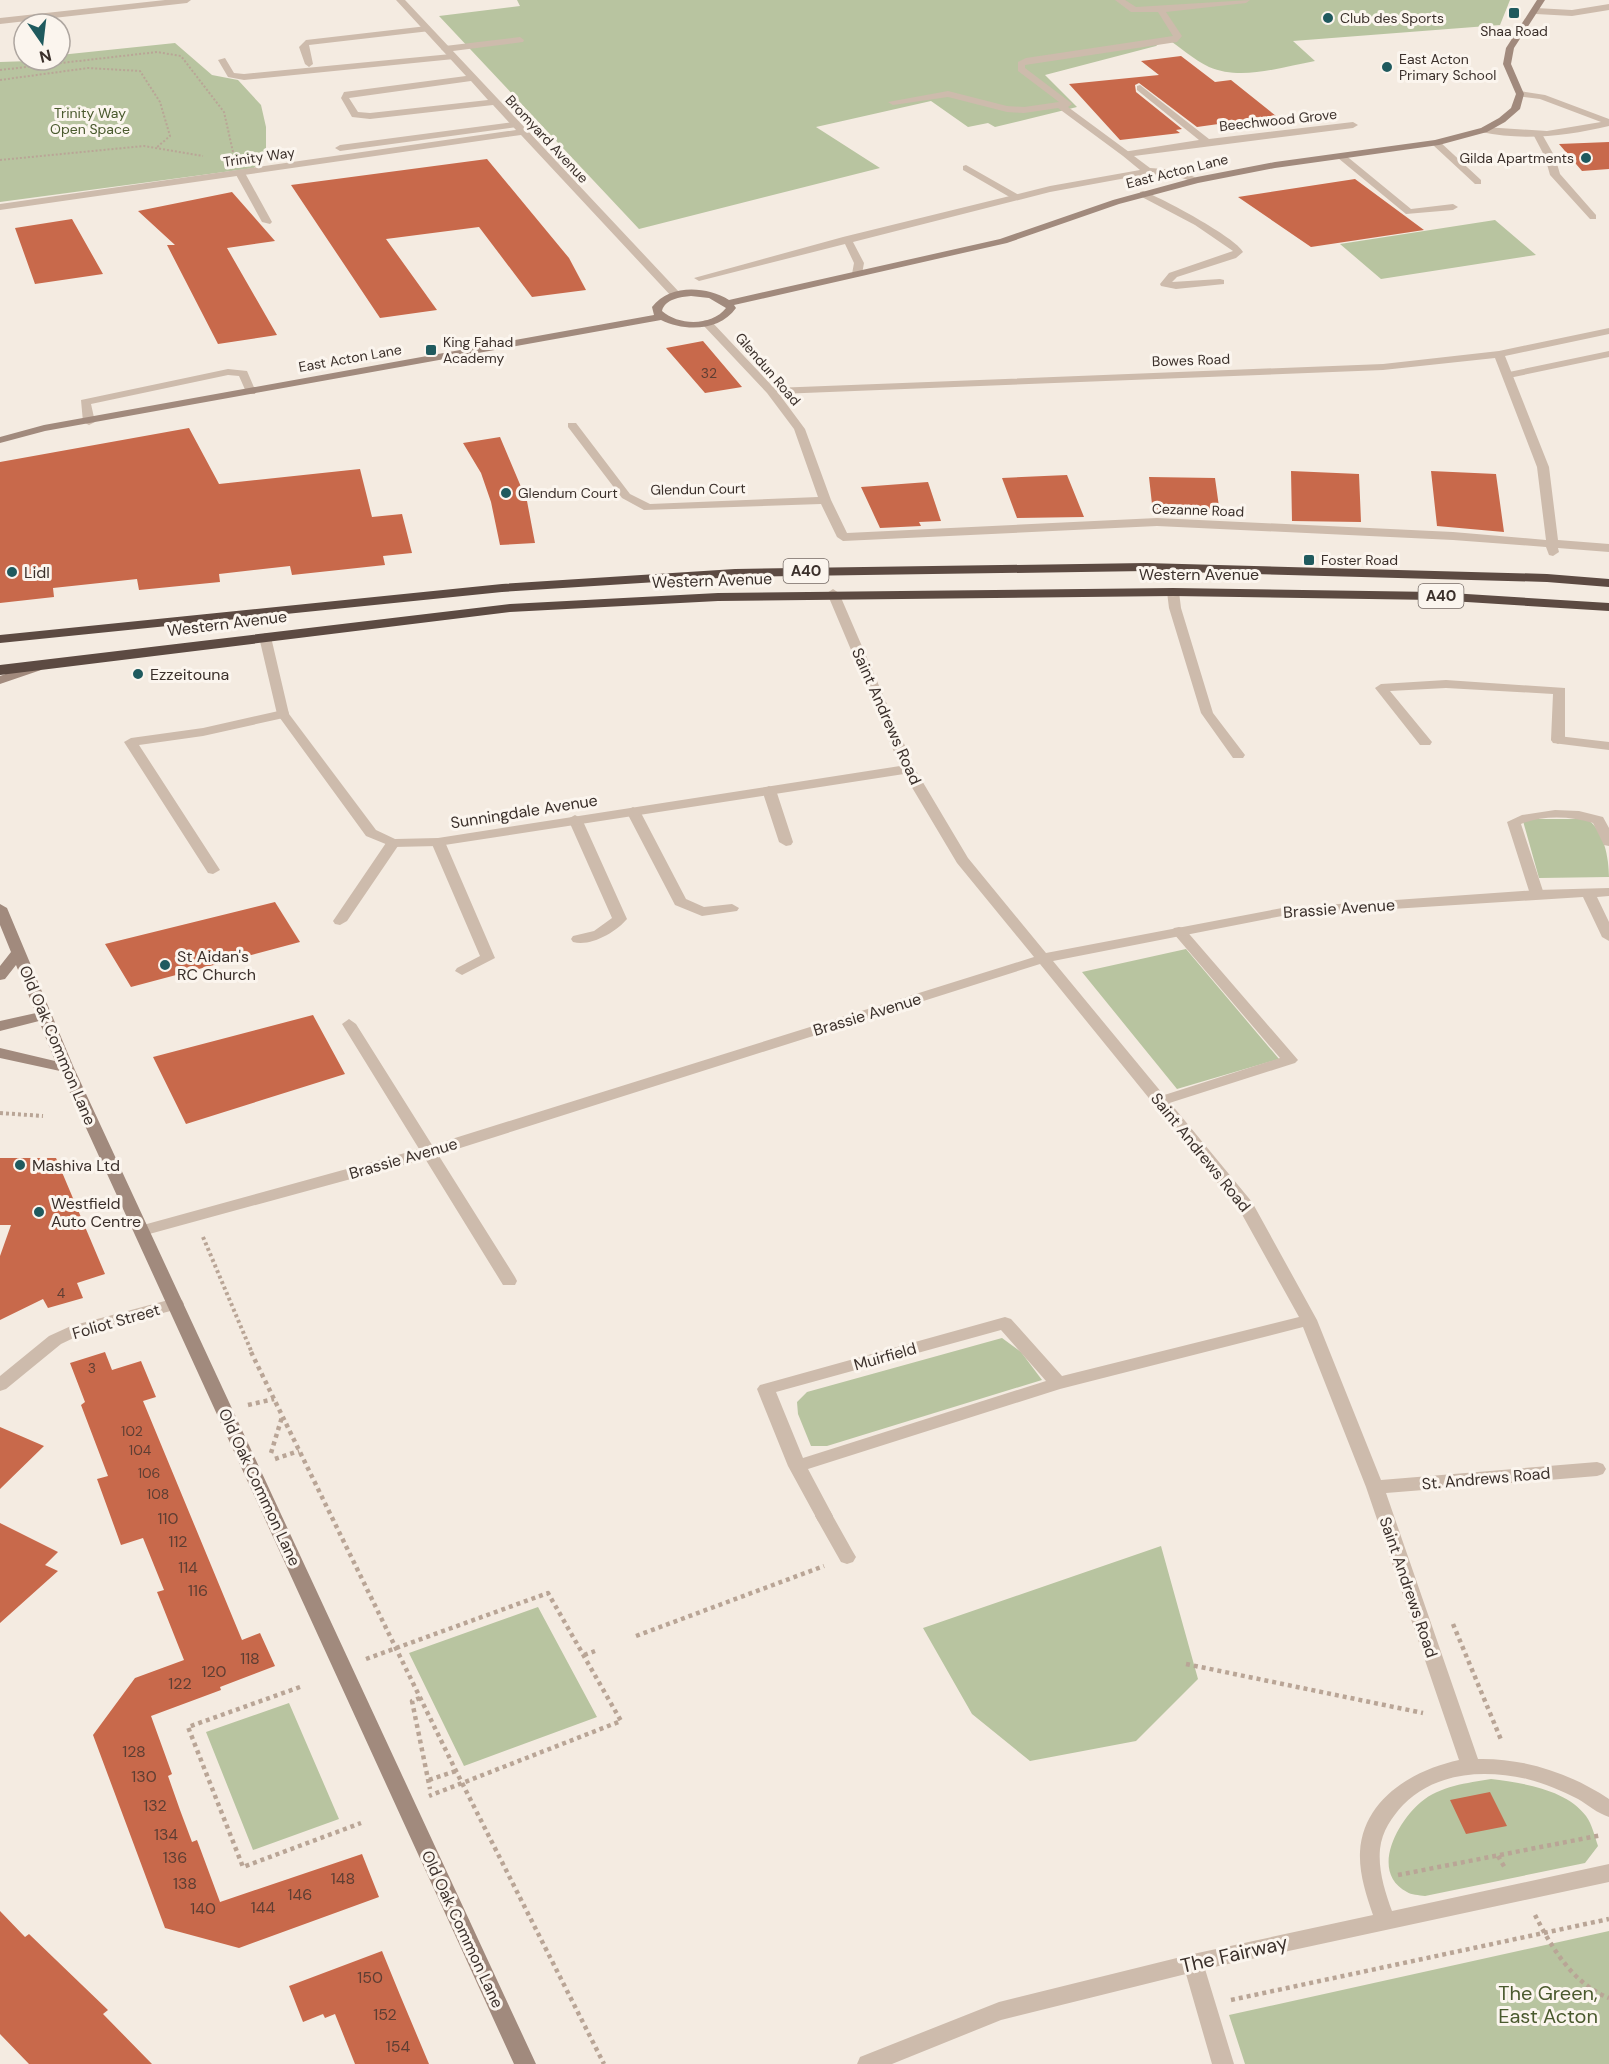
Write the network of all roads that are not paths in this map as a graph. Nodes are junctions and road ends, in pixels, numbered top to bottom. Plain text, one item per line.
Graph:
1 (187, 0) edge
2 (400, 0) edge
3 (1119, 0) edge
4 (1246, 0) edge
5 (1541, 0) edge
6 (1609, 7) edge
7 (1161, 10) junction
8 (1536, 11) junction
9 (0, 21) edge
10 (427, 29) junction
11 (520, 40) dead end
12 (448, 53) junction
13 (222, 60) dead end
14 (309, 64) dead end
15 (471, 78) junction
16 (1140, 88) dead end
17 (1520, 94) junction
18 (493, 102) junction
19 (893, 102) dead end
20 (1060, 105) junction
21 (1609, 122) edge
22 (1353, 125) dead end
23 (518, 128) junction
24 (1484, 130) junction
25 (1539, 136) junction
26 (1207, 142) junction
27 (1436, 143) junction
28 (340, 148) dead end
29 (1126, 154) junction
30 (1341, 156) junction
31 (966, 168) dead end
32 (1148, 171) junction
33 (240, 173) junction
34 (1197, 180) junction
35 (1478, 182) dead end
36 (1143, 194) junction
37 (1016, 197) junction
38 (0, 207) edge
39 (1453, 207) dead end
40 (1593, 217) dead end
41 (267, 222) dead end
42 (848, 239) junction
43 (857, 274) junction
44 (699, 278) dead end
45 (1220, 282) dead end
46 (676, 295) junction
47 (728, 303) junction
48 (661, 317) junction
49 (707, 323) junction
50 (1609, 331) edge
51 (1499, 354) junction
52 (1609, 354) edge
53 (1509, 375) junction
54 (771, 391) junction
55 (251, 392) junction
56 (90, 422) junction
57 (572, 425) dead end
58 (44, 428) junction
59 (0, 430) edge
60 (0, 440) edge
61 (825, 500) junction
62 (843, 537) joint
63 (1552, 548) junction
64 (1609, 548) edge
65 (1609, 583) edge
66 (1173, 592) junction
67 (833, 593) junction
68 (1609, 607) edge
69 (265, 637) junction
70 (2, 639) edge
71 (48, 664) junction
72 (0, 670) edge
73 (0, 680) edge
74 (283, 714) junction
75 (1425, 742) dead end
76 (1609, 746) edge
77 (1238, 755) dead end
78 (908, 769) junction
79 (769, 790) junction
80 (633, 812) junction
81 (575, 819) junction
82 (438, 842) junction
83 (786, 842) dead end
84 (1609, 842) edge
85 (393, 843) junction
86 (213, 870) dead end
87 (1588, 892) junction
88 (1609, 892) edge
89 (1537, 894) junction
90 (0, 908) edge
91 (732, 908) dead end
92 (340, 921) dead end
93 (1179, 931) junction
94 (1609, 937) edge
95 (578, 939) dead end
96 (18, 952) junction
97 (1045, 958) junction
98 (462, 971) dead end
99 (0, 976) edge
100 (45, 1015) junction
101 (349, 1024) dead end
102 (0, 1026) edge
103 (0, 1053) edge
104 (66, 1068) junction
105 (1160, 1101) junction
106 (429, 1152) junction
107 (142, 1231) junction
108 (509, 1281) dead end
109 (176, 1305) junction
110 (1310, 1320) junction
111 (1058, 1383) junction
112 (0, 1385) edge
113 (797, 1466) junction
114 (1597, 1469) dead end
115 (1375, 1487) junction
116 (847, 1557) road end
117 (1470, 1765) junction
118 (1609, 1809) edge
119 (1609, 1873) edge
120 (1385, 1921) junction
121 (1193, 1963) junction
122 (525, 2064) edge
123 (868, 2064) edge
124 (1223, 2064) edge

1 - 9 street
2 - 10 street, Bromyard Avenue
3 - 7 street
4 - 7 street
5 - 8 street
6 - 8 street
7 - 20 street
8 - 17 street
10 - 12 street, Bromyard Avenue
10 - 14 street
11 - 12 street
12 - 13 street
12 - 15 street, Bromyard Avenue
15 - 18 street, Bromyard Avenue
15 - 18 street
16 - 26 street, Beechwood Grove
17 - 21 street
17 - 24 street, East Acton Lane
18 - 23 street, Bromyard Avenue
19 - 20 street
20 - 29 street
21 - 25 street
22 - 26 street, Beechwood Grove
23 - 28 street
23 - 33 street, Trinity Way
23 - 46 street, Bromyard Avenue
24 - 25 street
24 - 27 street, East Acton Lane
25 - 40 street
26 - 29 street, Beechwood Grove
27 - 30 street, East Acton Lane
27 - 35 street
29 - 32 street
30 - 34 street, East Acton Lane
30 - 39 street
31 - 37 street
32 - 34 street
32 - 37 street
33 - 38 street, Trinity Way
33 - 41 street
34 - 36 street, East Acton Lane
36 - 43 street, East Acton Lane
36 - 45 street
37 - 42 street
42 - 43 street
42 - 44 street
43 - 47 street, East Acton Lane
46 - 47 street
46 - 48 street
47 - 49 street
48 - 49 street, East Acton Lane
48 - 55 street, East Acton Lane
49 - 54 street, Glendun Road
50 - 51 street, Bowes Road
51 - 53 street
51 - 54 street, Bowes Road
52 - 53 street
53 - 63 street
54 - 61 street, Glendun Road
55 - 56 street, East Acton Lane
55 - 56 street
56 - 58 street, East Acton Lane
57 - 61 street, Glendun Court
58 - 59 street, East Acton Lane
58 - 60 street, East Acton Lane
61 - 62 street, Glendun Road
62 - 63 street, Cezanne Road
63 - 64 street, Cezanne Road
65 - 70 highway, Western Avenue / A40
66 - 67 highway, Western Avenue / A40
66 - 68 highway, Western Avenue / A40
66 - 77 street
67 - 69 highway, Western Avenue / A40
67 - 78 street, Saint Andrews Road
69 - 71 highway, Western Avenue / A40
69 - 74 street
71 - 72 highway, Western Avenue / A40
71 - 73 street
74 - 85 street
74 - 86 street
75 - 76 street
78 - 79 street, Sunningdale Avenue
78 - 97 street, Saint Andrews Road
79 - 80 street, Sunningdale Avenue
79 - 83 street
80 - 81 street, Sunningdale Avenue
80 - 91 street
81 - 82 street, Sunningdale Avenue
81 - 95 street
82 - 85 street, Sunningdale Avenue
82 - 98 street
84 - 89 street
85 - 92 street
87 - 88 street, Brassie Avenue
87 - 89 street, Brassie Avenue
87 - 94 street
89 - 93 street, Brassie Avenue
90 - 96 street, Old Oak Common Lane
93 - 97 street, Brassie Avenue
93 - 105 street
96 - 99 street
96 - 100 street, Old Oak Common Lane
97 - 105 street, Saint Andrews Road
97 - 106 street, Brassie Avenue
100 - 102 street
100 - 104 street, Old Oak Common Lane
101 - 106 street
103 - 104 street
104 - 107 street, Old Oak Common Lane
105 - 110 street, Saint Andrews Road
106 - 107 street, Brassie Avenue
106 - 108 street
107 - 109 street, Old Oak Common Lane
109 - 112 street, Foliot Street
109 - 122 street, Old Oak Common Lane
110 - 111 street
110 - 115 street, Saint Andrews Road
111 - 113 street
111 - 113 street, Muirfield
113 - 116 street, Muirfield
114 - 115 street, St. Andrews Road
115 - 117 street, Saint Andrews Road
117 - 118 street
117 - 120 street
119 - 120 street, The Fairway
120 - 121 street, The Fairway
121 - 123 street, The Fairway
121 - 124 street

